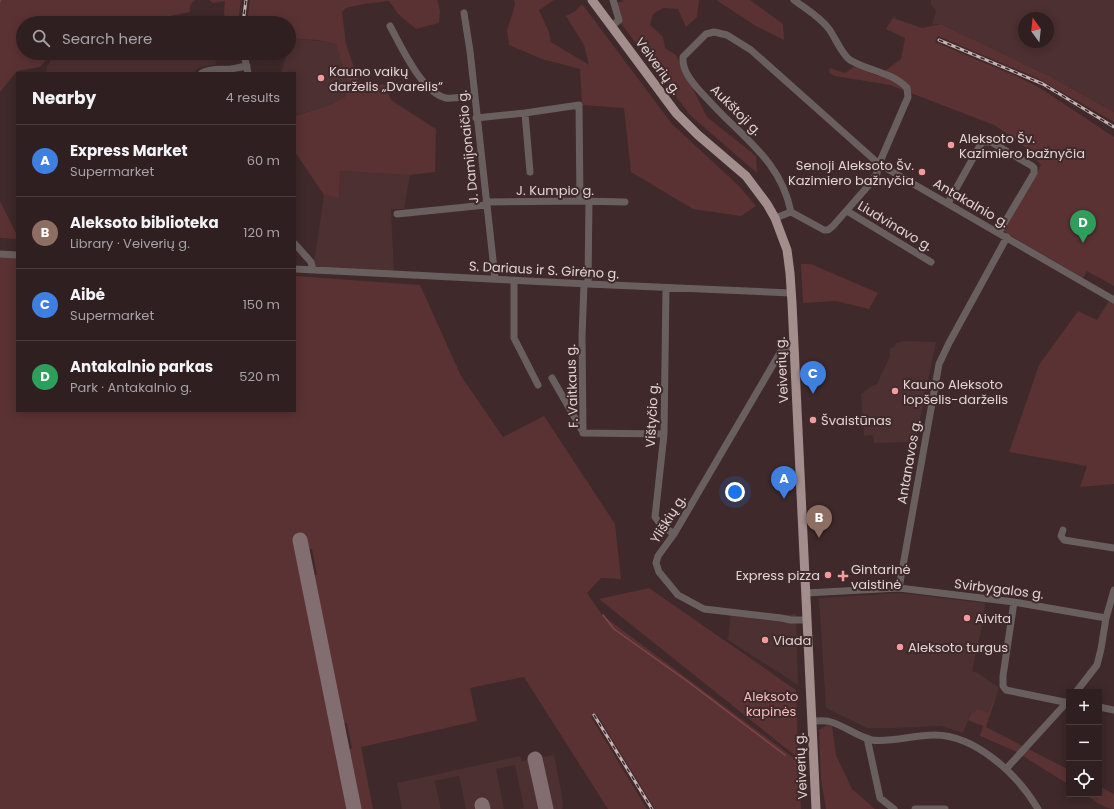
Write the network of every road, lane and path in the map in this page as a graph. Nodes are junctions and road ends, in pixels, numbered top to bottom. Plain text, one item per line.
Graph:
1 (592, 0) edge
2 (613, 0) edge
3 (794, 0) edge
4 (464, 13) dead end
5 (390, 26) dead end
6 (612, 26) junction
7 (710, 32) joint
8 (245, 60) edge
9 (248, 70) edge
10 (206, 72) edge
11 (474, 95) junction
12 (525, 113) junction
13 (476, 118) junction
14 (879, 164) junction
15 (530, 172) dead end
16 (580, 201) junction
17 (589, 201) junction
18 (625, 202) dead end
19 (486, 203) junction
20 (948, 203) junction
21 (847, 211) junction
22 (791, 212) junction
23 (397, 214) dead end
24 (775, 218) junction
25 (999, 232) junction
26 (1007, 237) junction
27 (296, 245) edge
28 (0, 254) edge
29 (16, 254) edge
30 (931, 262) dead end
31 (296, 269) edge
32 (313, 270) junction
33 (495, 278) junction
34 (514, 280) junction
35 (586, 284) junction
36 (666, 288) junction
37 (791, 293) junction
38 (1114, 300) edge
39 (794, 347) junction
40 (552, 378) dead end
41 (538, 385) dead end
42 (583, 433) junction
43 (664, 434) junction
44 (1063, 530) dead end
45 (674, 534) junction
46 (1114, 548) edge
47 (899, 588) junction
48 (1114, 590) edge
49 (806, 593) junction
50 (1014, 602) junction
51 (1106, 618) junction
52 (807, 620) junction
53 (1078, 689) edge
54 (1066, 702) edge
55 (1066, 704) edge
56 (1102, 708) edge
57 (1114, 710) edge
58 (812, 721) junction
59 (867, 738) junction
60 (1006, 769) junction
61 (816, 809) edge
62 (894, 809) edge
63 (915, 809) edge
64 (945, 809) edge
65 (1038, 809) edge

1 - 6 main road, Veiverių g.
2 - 6 street
3 - 14 street
4 - 11 street, J. Damijonaičio g.
5 - 11 street
6 - 24 main road, Veiverių g.
7 - 14 street, Antakalnio g.
7 - 22 street, Aukštoji g.
8 - 9 street
9 - 10 street
11 - 13 street, J. Damijonaičio g.
12 - 13 street
12 - 15 street
12 - 16 street
13 - 19 street, J. Damijonaičio g.
14 - 20 street, Antakalnio g.
14 - 21 street
16 - 17 street, J. Kumpio g.
16 - 19 street, J. Kumpio g.
17 - 18 street, J. Kumpio g.
17 - 35 street, F. Vaitkaus g.
19 - 23 street, J. Kumpio g.
19 - 33 street, J. Damijonaičio g.
20 - 25 street, Antakalnio g.
20 - 25 street
21 - 22 street
21 - 30 street, Liudvinavo g.
22 - 24 street
24 - 37 main road, Veiverių g.
25 - 26 street, Antakalnio g.
26 - 38 street, Antakalnio g.
26 - 47 street, Antanavos g.
27 - 32 street
28 - 29 street
31 - 32 street, S. Dariaus ir S. Girėno g.
32 - 33 street, S. Dariaus ir S. Girėno g.
33 - 34 street, S. Dariaus ir S. Girėno g.
34 - 35 street, S. Dariaus ir S. Girėno g.
34 - 41 street
35 - 36 street, S. Dariaus ir S. Girėno g.
35 - 42 street, F. Vaitkaus g.
36 - 37 street, S. Dariaus ir S. Girėno g.
36 - 43 street, Vištyčio g.
37 - 39 main road, Veiverių g.
39 - 45 street, Yliškių g.
39 - 49 main road, Veiverių g.
40 - 42 street
42 - 43 street, F. Vaitkaus g.
43 - 45 street, Vištyčio g.
44 - 46 street
45 - 52 street, Yliškių g.
47 - 49 street, Svirbygalos g.
47 - 50 street, Svirbygalos g.
48 - 51 street
49 - 52 main road, Veiverių g.
50 - 51 street, Svirbygalos g.
50 - 54 street
51 - 53 street
52 - 58 main road, Veiverių g.
55 - 60 street
56 - 57 street
58 - 59 street
58 - 61 main road, Veiverių g.
59 - 60 street
59 - 62 street
60 - 65 street
63 - 64 street

